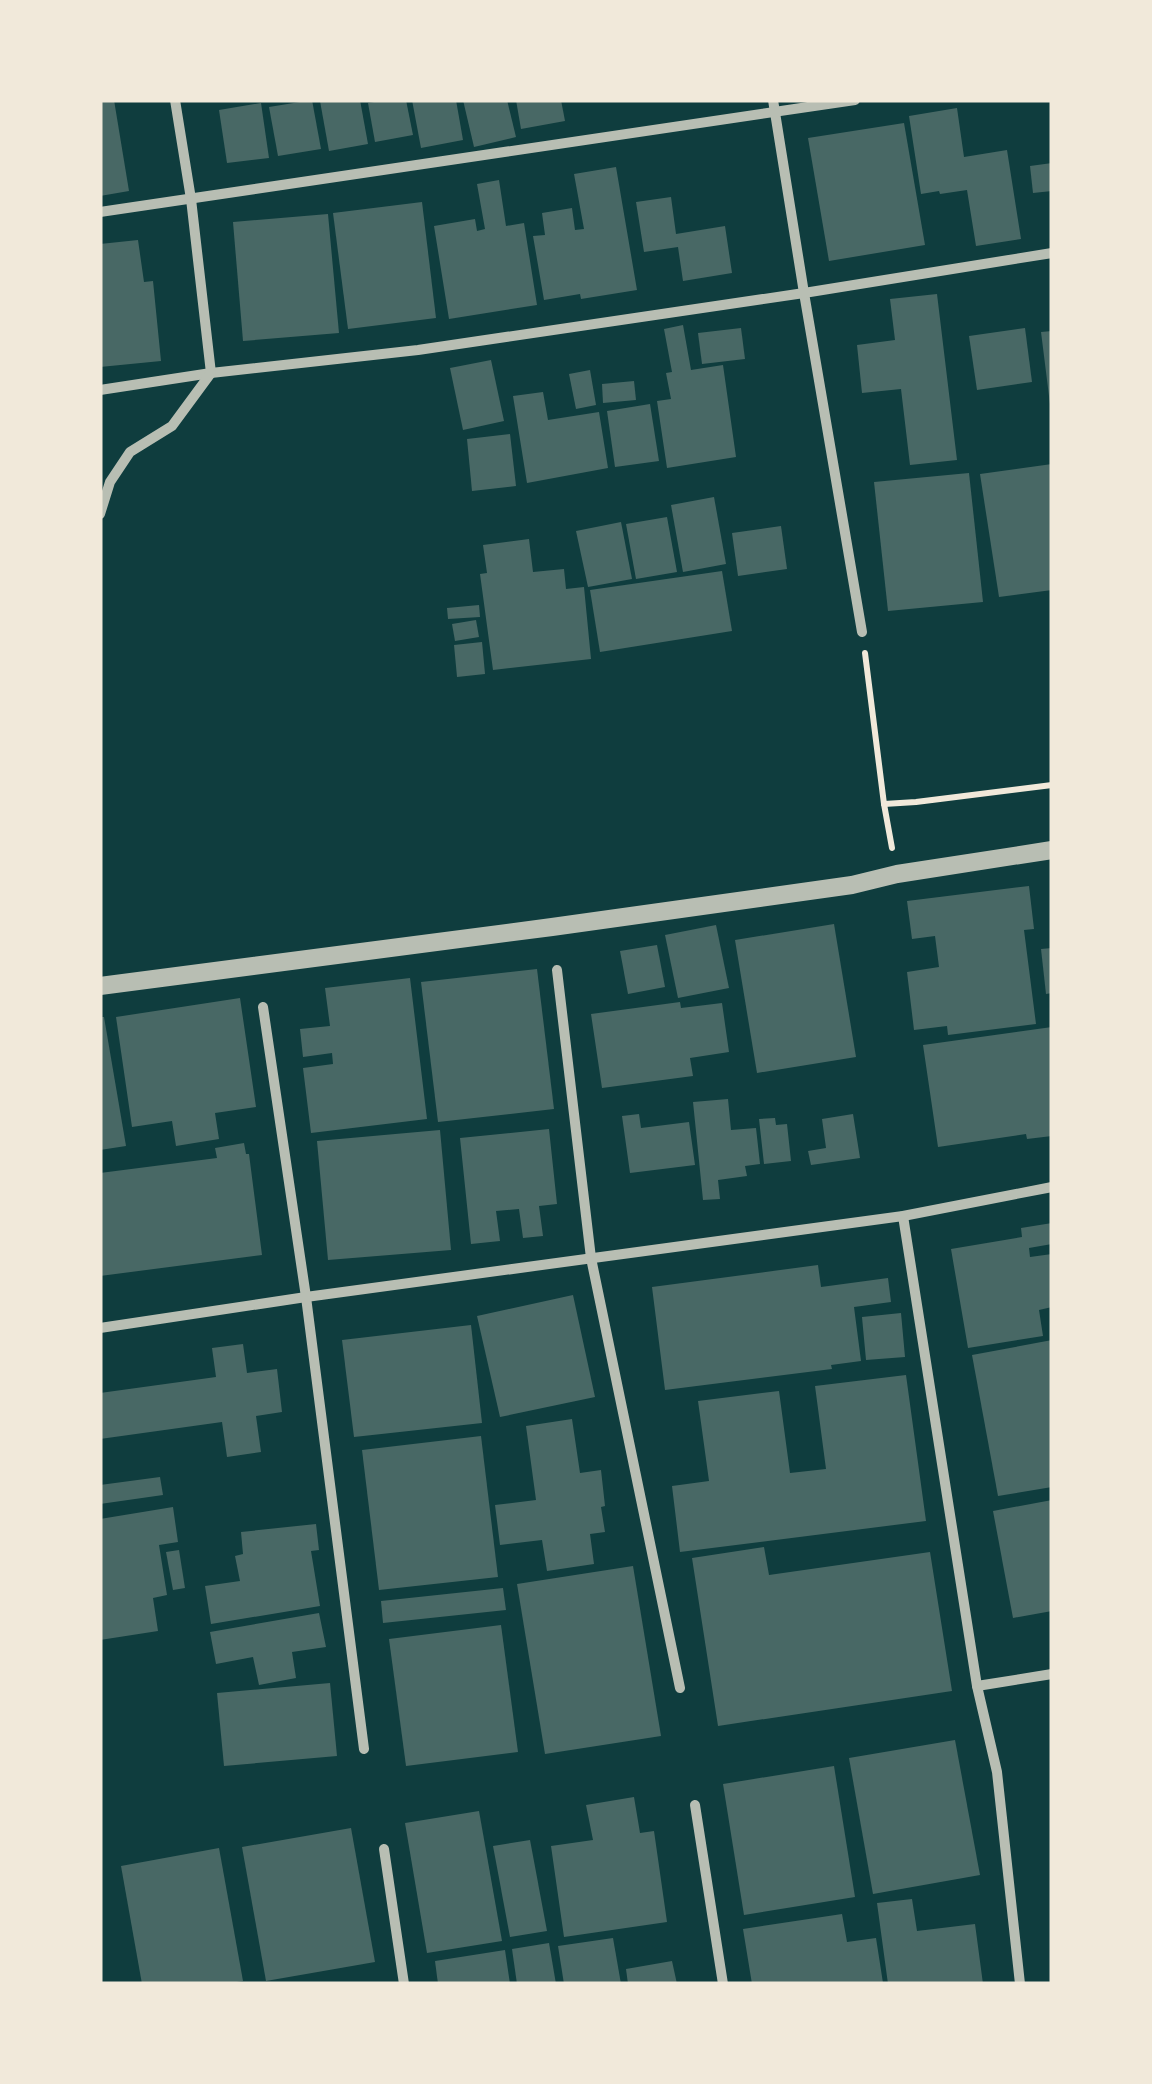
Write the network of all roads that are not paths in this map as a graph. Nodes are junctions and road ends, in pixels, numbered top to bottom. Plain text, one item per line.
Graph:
1 (175, 100) edge
2 (854, 100) edge
3 (774, 105) edge
4 (192, 199) junction
5 (100, 212) edge
6 (1052, 253) edge
7 (804, 293) junction
8 (212, 373) junction
9 (100, 390) edge
10 (100, 514) edge
11 (862, 632) road end
12 (1052, 850) edge
13 (557, 970) dead end
14 (100, 986) edge
15 (263, 1008) dead end
16 (1052, 1187) edge
17 (902, 1216) junction
18 (591, 1258) junction
19 (306, 1297) junction
20 (100, 1328) edge
21 (1052, 1674) edge
22 (978, 1686) junction
23 (680, 1688) dead end
24 (364, 1749) dead end
25 (695, 1806) dead end
26 (384, 1849) dead end
27 (404, 1984) edge
28 (724, 1984) edge
29 (1020, 1984) edge

1 - 4 street
2 - 3 street
3 - 4 street
3 - 7 street
4 - 5 street
4 - 8 street
6 - 7 street
7 - 8 street
7 - 11 street
8 - 9 street
8 - 10 street
12 - 14 street
13 - 18 street
15 - 19 street
16 - 17 street
17 - 18 street
17 - 22 street
18 - 19 street
18 - 23 street
19 - 20 street
19 - 24 street
21 - 22 street
22 - 29 street
25 - 28 street
26 - 27 street

